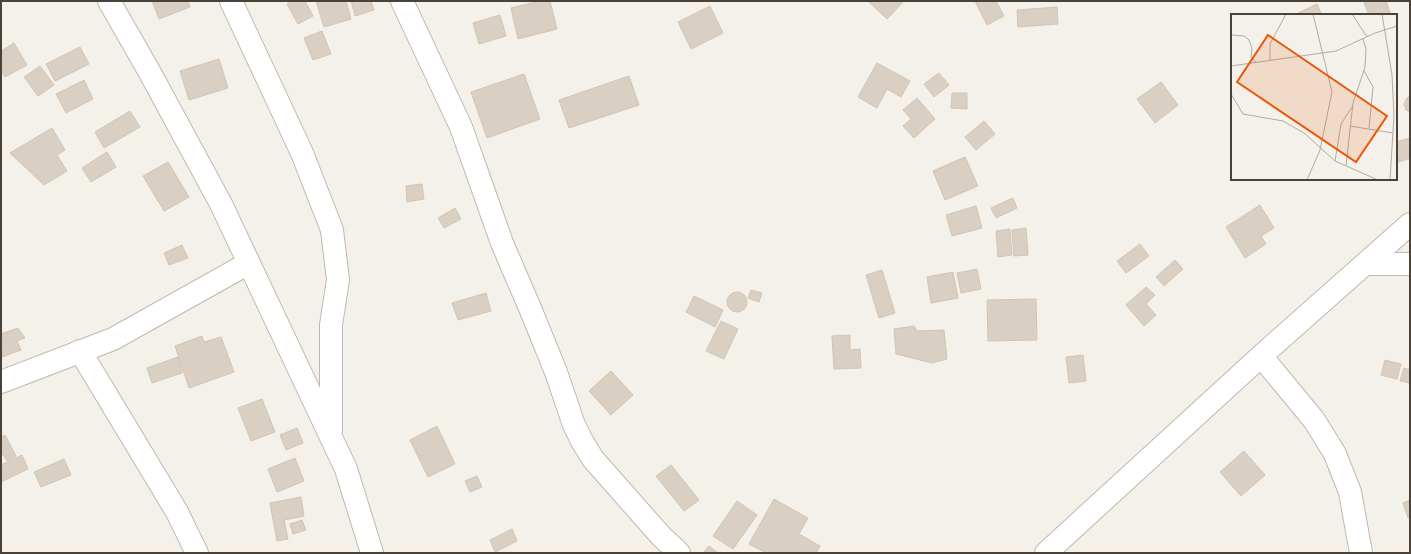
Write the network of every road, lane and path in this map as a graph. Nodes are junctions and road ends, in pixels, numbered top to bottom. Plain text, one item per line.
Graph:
1 (109, 1) edge
2 (231, 1) edge
3 (402, 1) edge
4 (1410, 224) edge
5 (249, 263) junction
6 (1366, 264) junction
7 (1410, 264) edge
8 (80, 351) junction
9 (1261, 356) junction
10 (1, 382) edge
11 (331, 436) junction
12 (197, 553) edge
13 (372, 553) edge
14 (679, 553) edge
15 (1046, 553) edge
16 (1361, 553) edge

1 - 5 street
2 - 11 street
3 - 14 street
4 - 6 street
5 - 8 street
5 - 11 street
6 - 7 street
6 - 9 street
8 - 10 street
8 - 12 street
9 - 15 street
9 - 16 street
11 - 13 street

